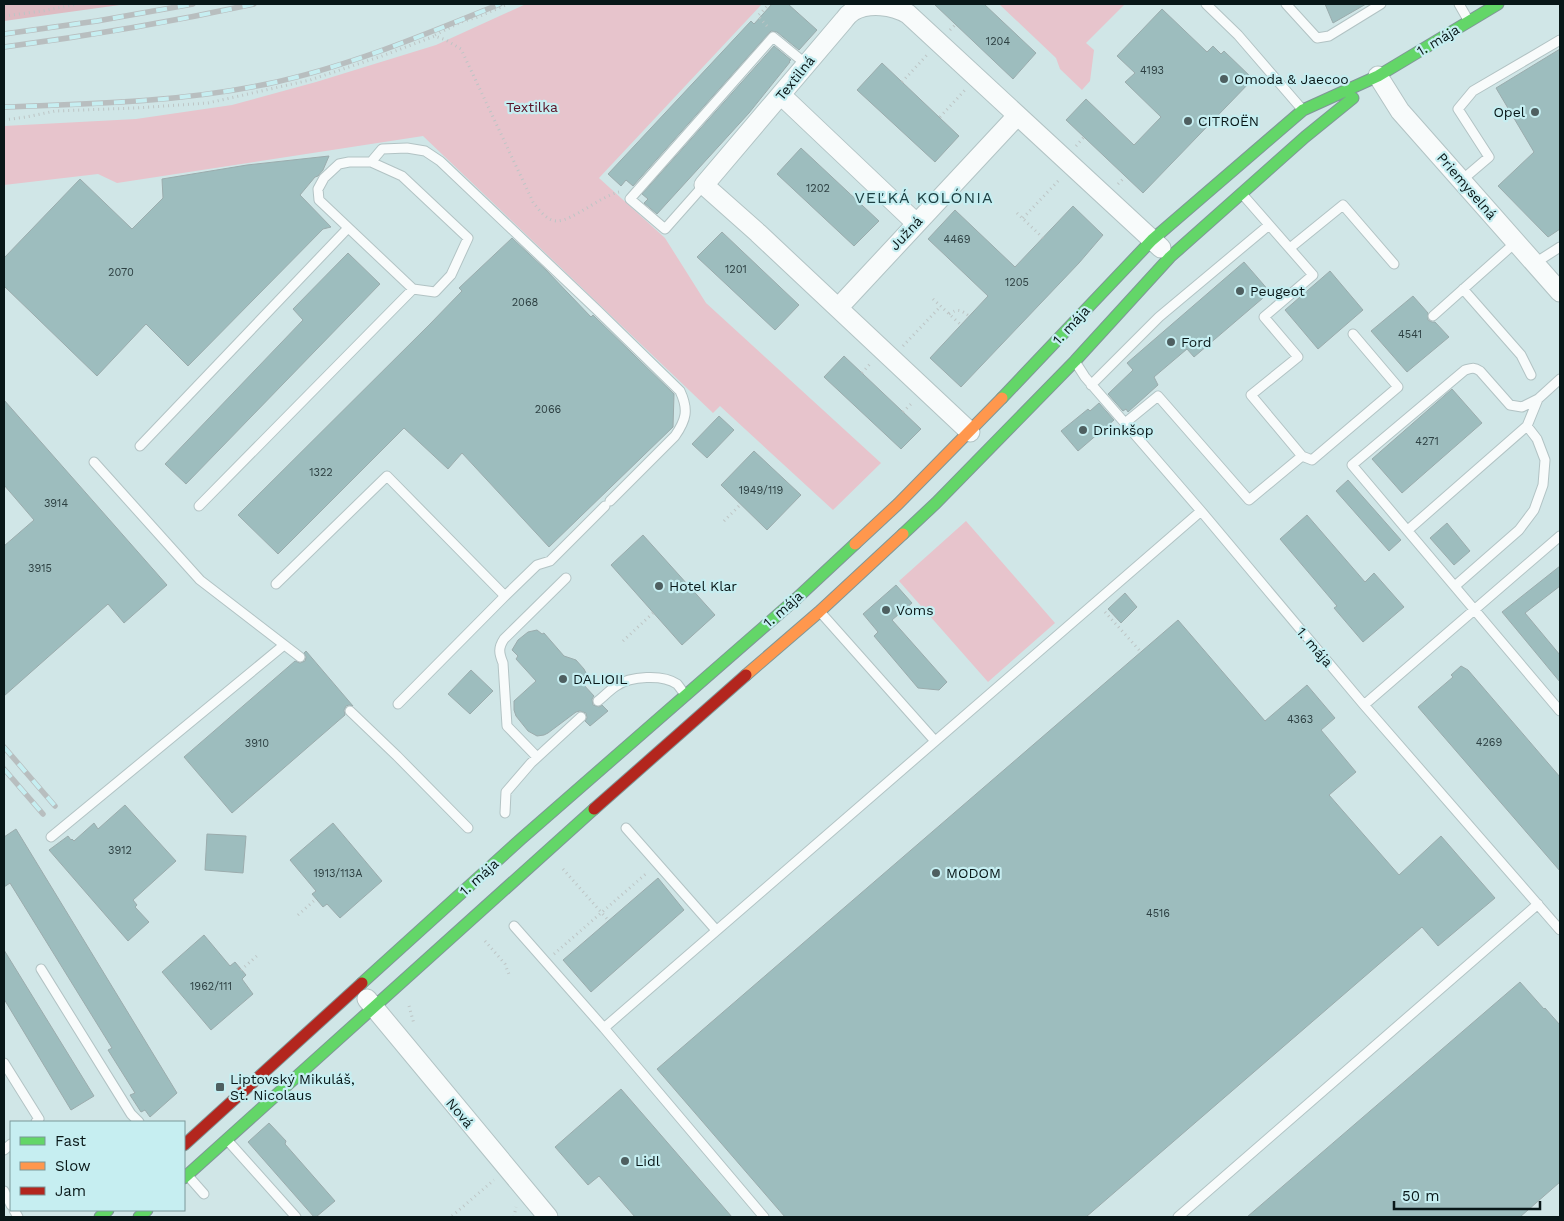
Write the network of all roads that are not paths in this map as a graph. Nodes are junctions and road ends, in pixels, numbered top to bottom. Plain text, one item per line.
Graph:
1 (1206, 4) edge
2 (1286, 4) edge
3 (1381, 4) edge
4 (1459, 4) edge
5 (1498, 4) edge
6 (1469, 21) junction
7 (1560, 40) edge
8 (806, 64) junction
9 (1378, 76) junction
10 (781, 95) junction
11 (1017, 116) junction
12 (1304, 124) junction
13 (371, 162) junction
14 (1462, 180) junction
15 (704, 185) junction
16 (1242, 193) junction
17 (916, 224) junction
18 (1269, 225) junction
19 (348, 228) junction
20 (1152, 240) junction
21 (1516, 242) junction
22 (1560, 247) edge
23 (1290, 248) junction
24 (1170, 257) junction
25 (1535, 263) junction
26 (1394, 264) dead end
27 (413, 289) junction
28 (1463, 289) junction
29 (1560, 292) edge
30 (838, 308) junction
31 (1433, 316) dead end
32 (1353, 334) dead end
33 (1074, 361) junction
34 (1531, 375) dead end
35 (1560, 379) edge
36 (1091, 384) junction
37 (1538, 399) junction
38 (1125, 423) junction
39 (1527, 426) junction
40 (970, 432) junction
41 (140, 446) dead end
42 (1302, 456) junction
43 (94, 462) dead end
44 (199, 506) dead end
45 (1201, 511) junction
46 (1408, 530) junction
47 (1560, 536) edge
48 (566, 578) dead end
49 (276, 584) dead end
50 (1456, 586) junction
51 (505, 596) junction
52 (808, 605) junction
53 (1475, 609) junction
54 (284, 645) junction
55 (300, 657) dead end
56 (598, 701) dead end
57 (398, 704) dead end
58 (695, 704) junction
59 (1364, 705) junction
60 (1560, 711) edge
61 (350, 712) dead end
62 (581, 717) dead end
63 (935, 741) junction
64 (537, 757) junction
65 (505, 814) dead end
66 (468, 828) dead end
67 (626, 828) dead end
68 (51, 837) dead end
69 (1538, 904) junction
70 (514, 926) dead end
71 (716, 930) junction
72 (1560, 930) edge
73 (40, 969) dead end
74 (357, 987) junction
75 (374, 1008) junction
76 (604, 1028) junction
77 (4, 1063) edge
78 (37, 1121) edge
79 (138, 1121) edge
80 (218, 1131) junction
81 (185, 1145) edge
82 (185, 1175) edge
83 (4, 1191) edge
84 (204, 1194) dead end
85 (10, 1203) edge
86 (296, 1217) edge
87 (548, 1217) edge
88 (764, 1217) edge
89 (1178, 1217) edge

1 - 12 lane
2 - 3 lane
4 - 6 lane
5 - 6 main road, 1. mája
6 - 9 main road, 1. mája
7 - 14 lane
8 - 10 street, Textilná
8 - 11 street, Textilná
8 - 15 lane
9 - 12 main road, 1. mája
9 - 12 main road, 1. mája
9 - 14 street, Priemyselná
10 - 15 street, Textilná
10 - 17 street
11 - 17 street, Južná
11 - 20 street, Textilná
12 - 16 main road, 1. mája
12 - 20 main road, 1. mája
13 - 19 lane
13 - 27 lane
13 - 51 lane
14 - 21 street, Priemyselná
15 - 30 street
16 - 18 lane
16 - 24 main road, 1. mája
17 - 30 street, Južná
18 - 23 lane
18 - 36 lane
19 - 27 lane
19 - 41 lane
20 - 24 street, Textilná
20 - 40 main road, 1. mája
21 - 25 street, Priemyselná
21 - 28 lane
22 - 25 lane
23 - 26 lane
23 - 42 lane
24 - 33 main road, 1. mája
25 - 29 street, Priemyselná
27 - 44 lane
28 - 31 lane
28 - 34 lane
30 - 40 street
32 - 42 lane
33 - 36 lane, 1. mája
33 - 52 main road, 1. mája
35 - 37 lane
36 - 38 lane, 1. mája
37 - 39 lane
37 - 46 lane
38 - 42 lane
38 - 45 lane, 1. mája
39 - 46 lane
39 - 50 lane
40 - 52 main road, 1. mája
43 - 54 lane
45 - 59 lane, 1. mája
45 - 63 lane
46 - 50 lane
47 - 53 lane
48 - 64 lane
49 - 51 lane
50 - 53 lane
51 - 57 lane
52 - 58 main road, 1. mája
52 - 58 main road, 1. mája
52 - 63 lane
53 - 59 lane
53 - 60 lane
54 - 55 lane
54 - 68 lane
56 - 58 lane
58 - 74 main road, 1. mája
58 - 75 main road, 1. mája
59 - 69 lane, 1. mája
61 - 66 lane
62 - 64 lane
63 - 71 lane
64 - 65 lane
67 - 71 lane
69 - 72 lane, 1. mája
69 - 89 lane
70 - 76 lane
71 - 76 lane
73 - 79 lane
74 - 75 street, Nová
74 - 80 main road, 1. mája
75 - 80 main road, 1. mája
75 - 87 street, Nová
76 - 88 lane
77 - 78 lane
80 - 81 main road, 1. mája
80 - 82 main road, 1. mája
80 - 86 lane
82 - 84 lane
83 - 85 lane

